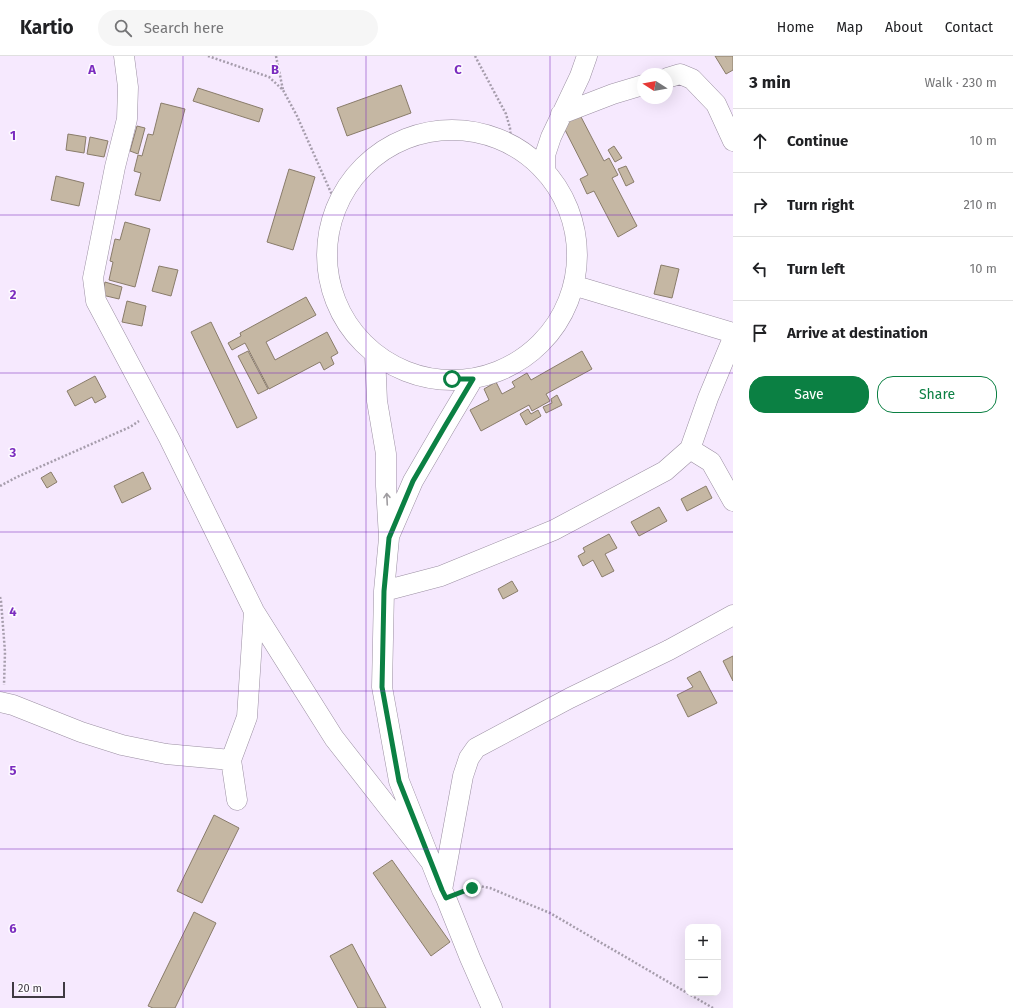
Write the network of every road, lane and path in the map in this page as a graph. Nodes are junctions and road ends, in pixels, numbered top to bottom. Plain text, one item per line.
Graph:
1 (124, 56) edge
2 (208, 56) edge
3 (276, 56) edge
4 (475, 56) edge
5 (587, 56) edge
6 (673, 76) edge
7 (637, 87) edge
8 (283, 90) junction
9 (561, 114) junction
10 (733, 141) edge
11 (511, 145) junction
12 (545, 169) junction
13 (336, 204) junction
14 (576, 286) junction
15 (733, 333) edge
16 (733, 338) edge
17 (375, 354) junction
18 (473, 379) junction
19 (155, 411) junction
20 (690, 449) junction
21 (0, 486) edge
22 (733, 501) edge
23 (389, 538) junction
24 (384, 591) junction
25 (0, 596) edge
26 (254, 611) junction
27 (733, 615) edge
28 (2, 703) edge
29 (231, 760) junction
30 (237, 800) dead end
31 (431, 862) junction
32 (444, 894) junction
33 (492, 1008) edge
34 (713, 1008) edge

1 - 19 street
2 - 8 path
3 - 8 path
4 - 11 path
5 - 9 street
6 - 10 street
7 - 9 street
8 - 13 path
9 - 12 street
11 - 12 street
11 - 13 street
12 - 14 street
13 - 17 street
14 - 15 street
14 - 18 street
16 - 20 street
17 - 18 street
23 -> 17 street
18 - 23 street
19 - 21 path
19 - 26 street
20 - 22 street
20 - 24 street
23 - 24 street
24 - 31 street
25 - 28 path
26 - 29 street
26 - 31 street
27 - 32 street
28 - 29 street
29 - 30 street
31 - 32 street
32 - 33 street
32 - 34 path

